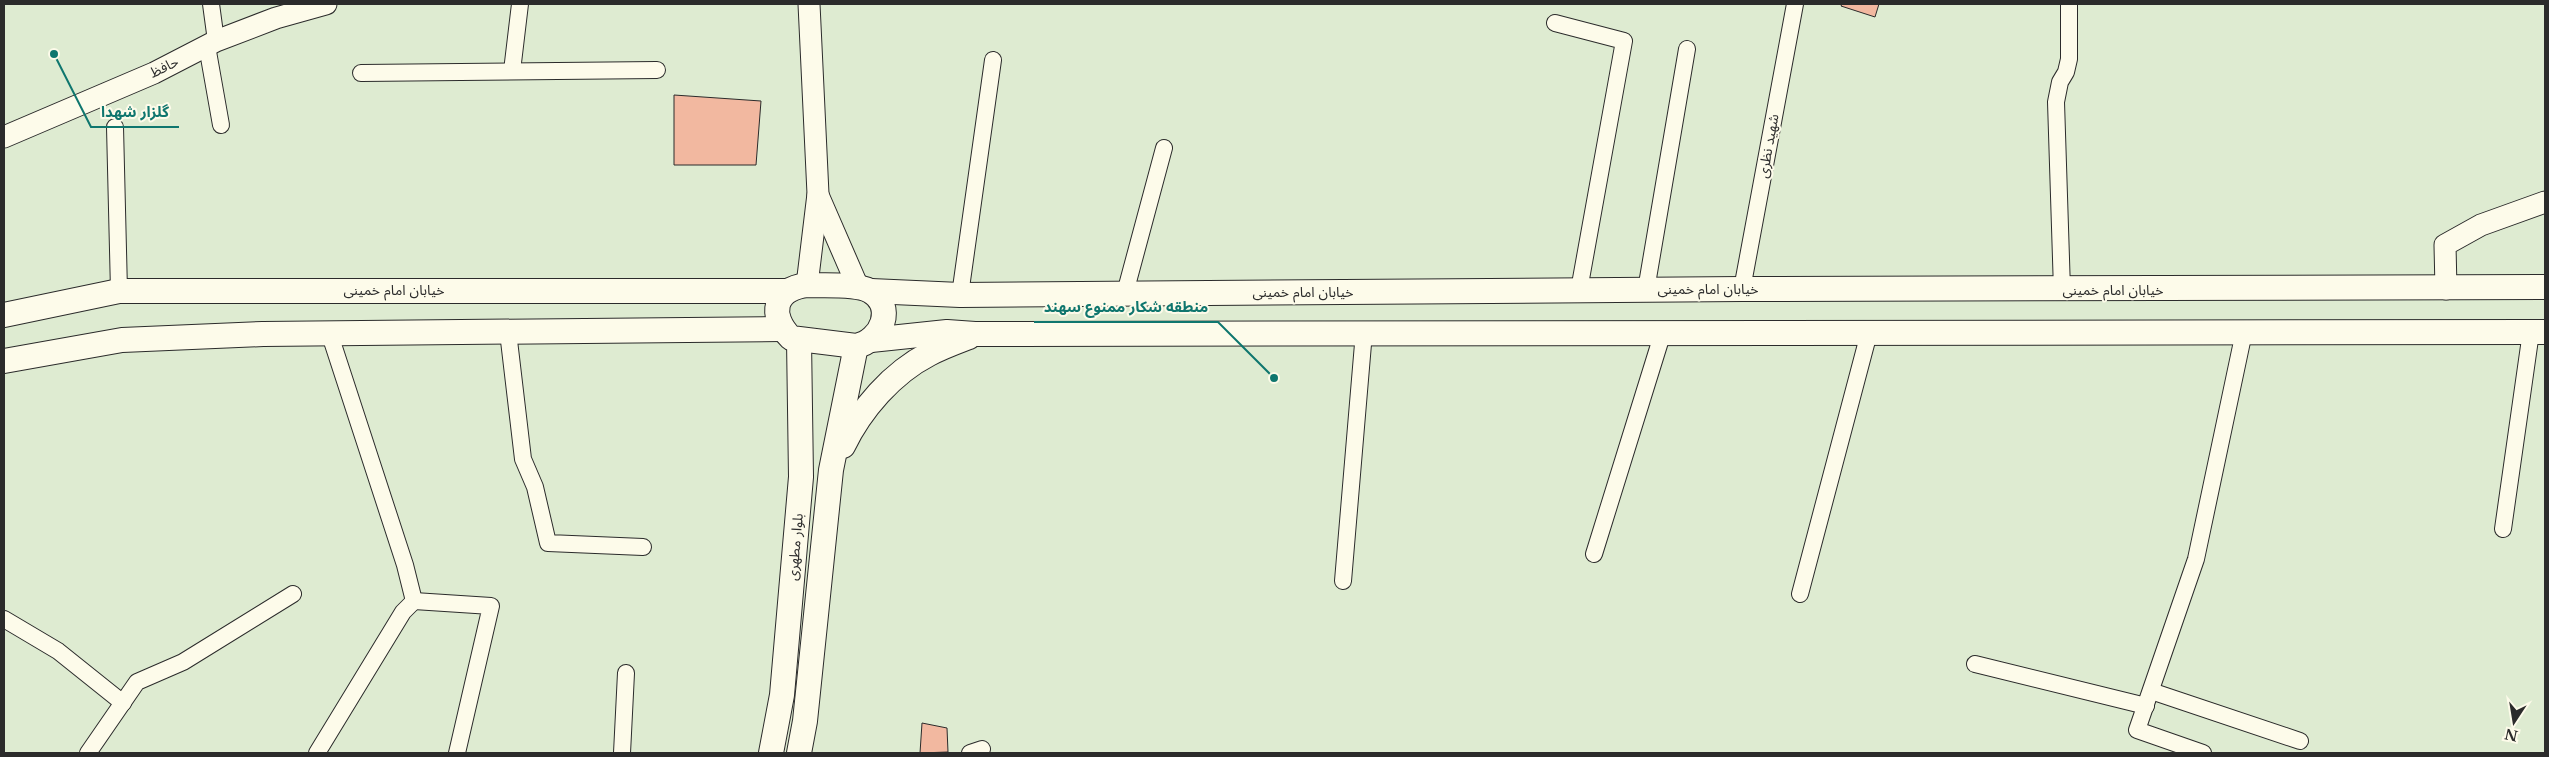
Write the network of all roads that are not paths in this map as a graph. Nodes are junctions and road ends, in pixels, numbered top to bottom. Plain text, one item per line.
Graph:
1 (211, 4) edge
2 (326, 4) edge
3 (520, 4) edge
4 (808, 4) edge
5 (1795, 4) edge
6 (2069, 4) edge
7 (1555, 23) dead end
8 (211, 43) junction
9 (1687, 49) dead end
10 (993, 60) dead end
11 (657, 70) dead end
12 (512, 72) junction
13 (361, 73) dead end
14 (221, 125) dead end
15 (115, 127) dead end
16 (4, 137) edge
17 (1164, 148) dead end
18 (818, 194) junction
19 (2545, 202) edge
20 (2545, 287) edge
21 (797, 288) junction
22 (864, 289) junction
23 (1742, 289) junction
24 (2446, 289) junction
25 (1578, 290) junction
26 (1646, 290) junction
27 (2062, 290) junction
28 (119, 291) junction
29 (1124, 294) junction
30 (960, 295) junction
31 (4, 315) edge
32 (508, 332) junction
33 (1364, 332) junction
34 (1663, 332) junction
35 (2244, 332) junction
36 (2538, 332) edge
37 (1869, 333) junction
38 (790, 334) junction
39 (975, 334) junction
40 (330, 335) junction
41 (864, 343) junction
42 (4, 361) edge
43 (831, 470) junction
44 (2503, 529) dead end
45 (643, 548) dead end
46 (1594, 554) dead end
47 (1343, 581) dead end
48 (292, 594) dead end
49 (1800, 594) dead end
50 (414, 601) junction
51 (4, 619) edge
52 (1975, 664) dead end
53 (626, 673) dead end
54 (2149, 699) junction
55 (123, 703) junction
56 (2300, 741) dead end
57 (88, 753) edge
58 (317, 753) edge
59 (456, 753) edge
60 (622, 753) edge
61 (771, 753) edge
62 (799, 753) edge
63 (2202, 753) edge

1 - 8 street
2 - 8 street, حافظ
3 - 12 street
4 - 18 street
5 - 23 street, شهید نظری
6 - 27 street
7 - 25 street
8 - 14 street
8 - 16 street, حافظ
9 - 26 street
10 - 30 street
11 - 12 street
12 - 13 street
15 - 28 street
17 - 29 street
18 - 21 street
18 - 22 street
19 - 24 street
20 - 24 main road, خیابان امام خمینی
21 - 22 main road, خیابان امام خمینی
21 - 28 main road, خیابان امام خمینی
21 - 38 main road, بلوار مطهری
22 - 30 main road, خیابان امام خمینی
22 - 41 main road, بلوار مطهری
23 - 26 main road, خیابان امام خمینی
23 - 27 main road, خیابان امام خمینی
24 - 27 main road, خیابان امام خمینی
25 - 26 main road, خیابان امام خمینی
25 - 29 main road, خیابان امام خمینی
28 - 31 main road, خیابان امام خمینی
29 - 30 main road, خیابان امام خمینی
32 - 38 main road
32 - 40 main road
32 - 45 street
33 - 34 main road
33 - 39 main road
33 - 47 street
34 - 37 main road
34 - 46 street
35 - 36 main road
35 - 37 main road
35 - 54 street
36 - 44 street
37 - 49 street
38 - 41 main road
38 - 61 main road, بلوار مطهری
39 - 41 main road
39 - 43 main road
40 - 42 main road
40 - 50 street
41 - 43 main road, بلوار مطهری
43 - 62 main road, بلوار مطهری
48 - 55 street
50 - 58 street
50 - 59 street
51 - 55 street
52 - 54 street
53 - 60 street
54 - 56 street
54 - 63 street
55 - 57 street

